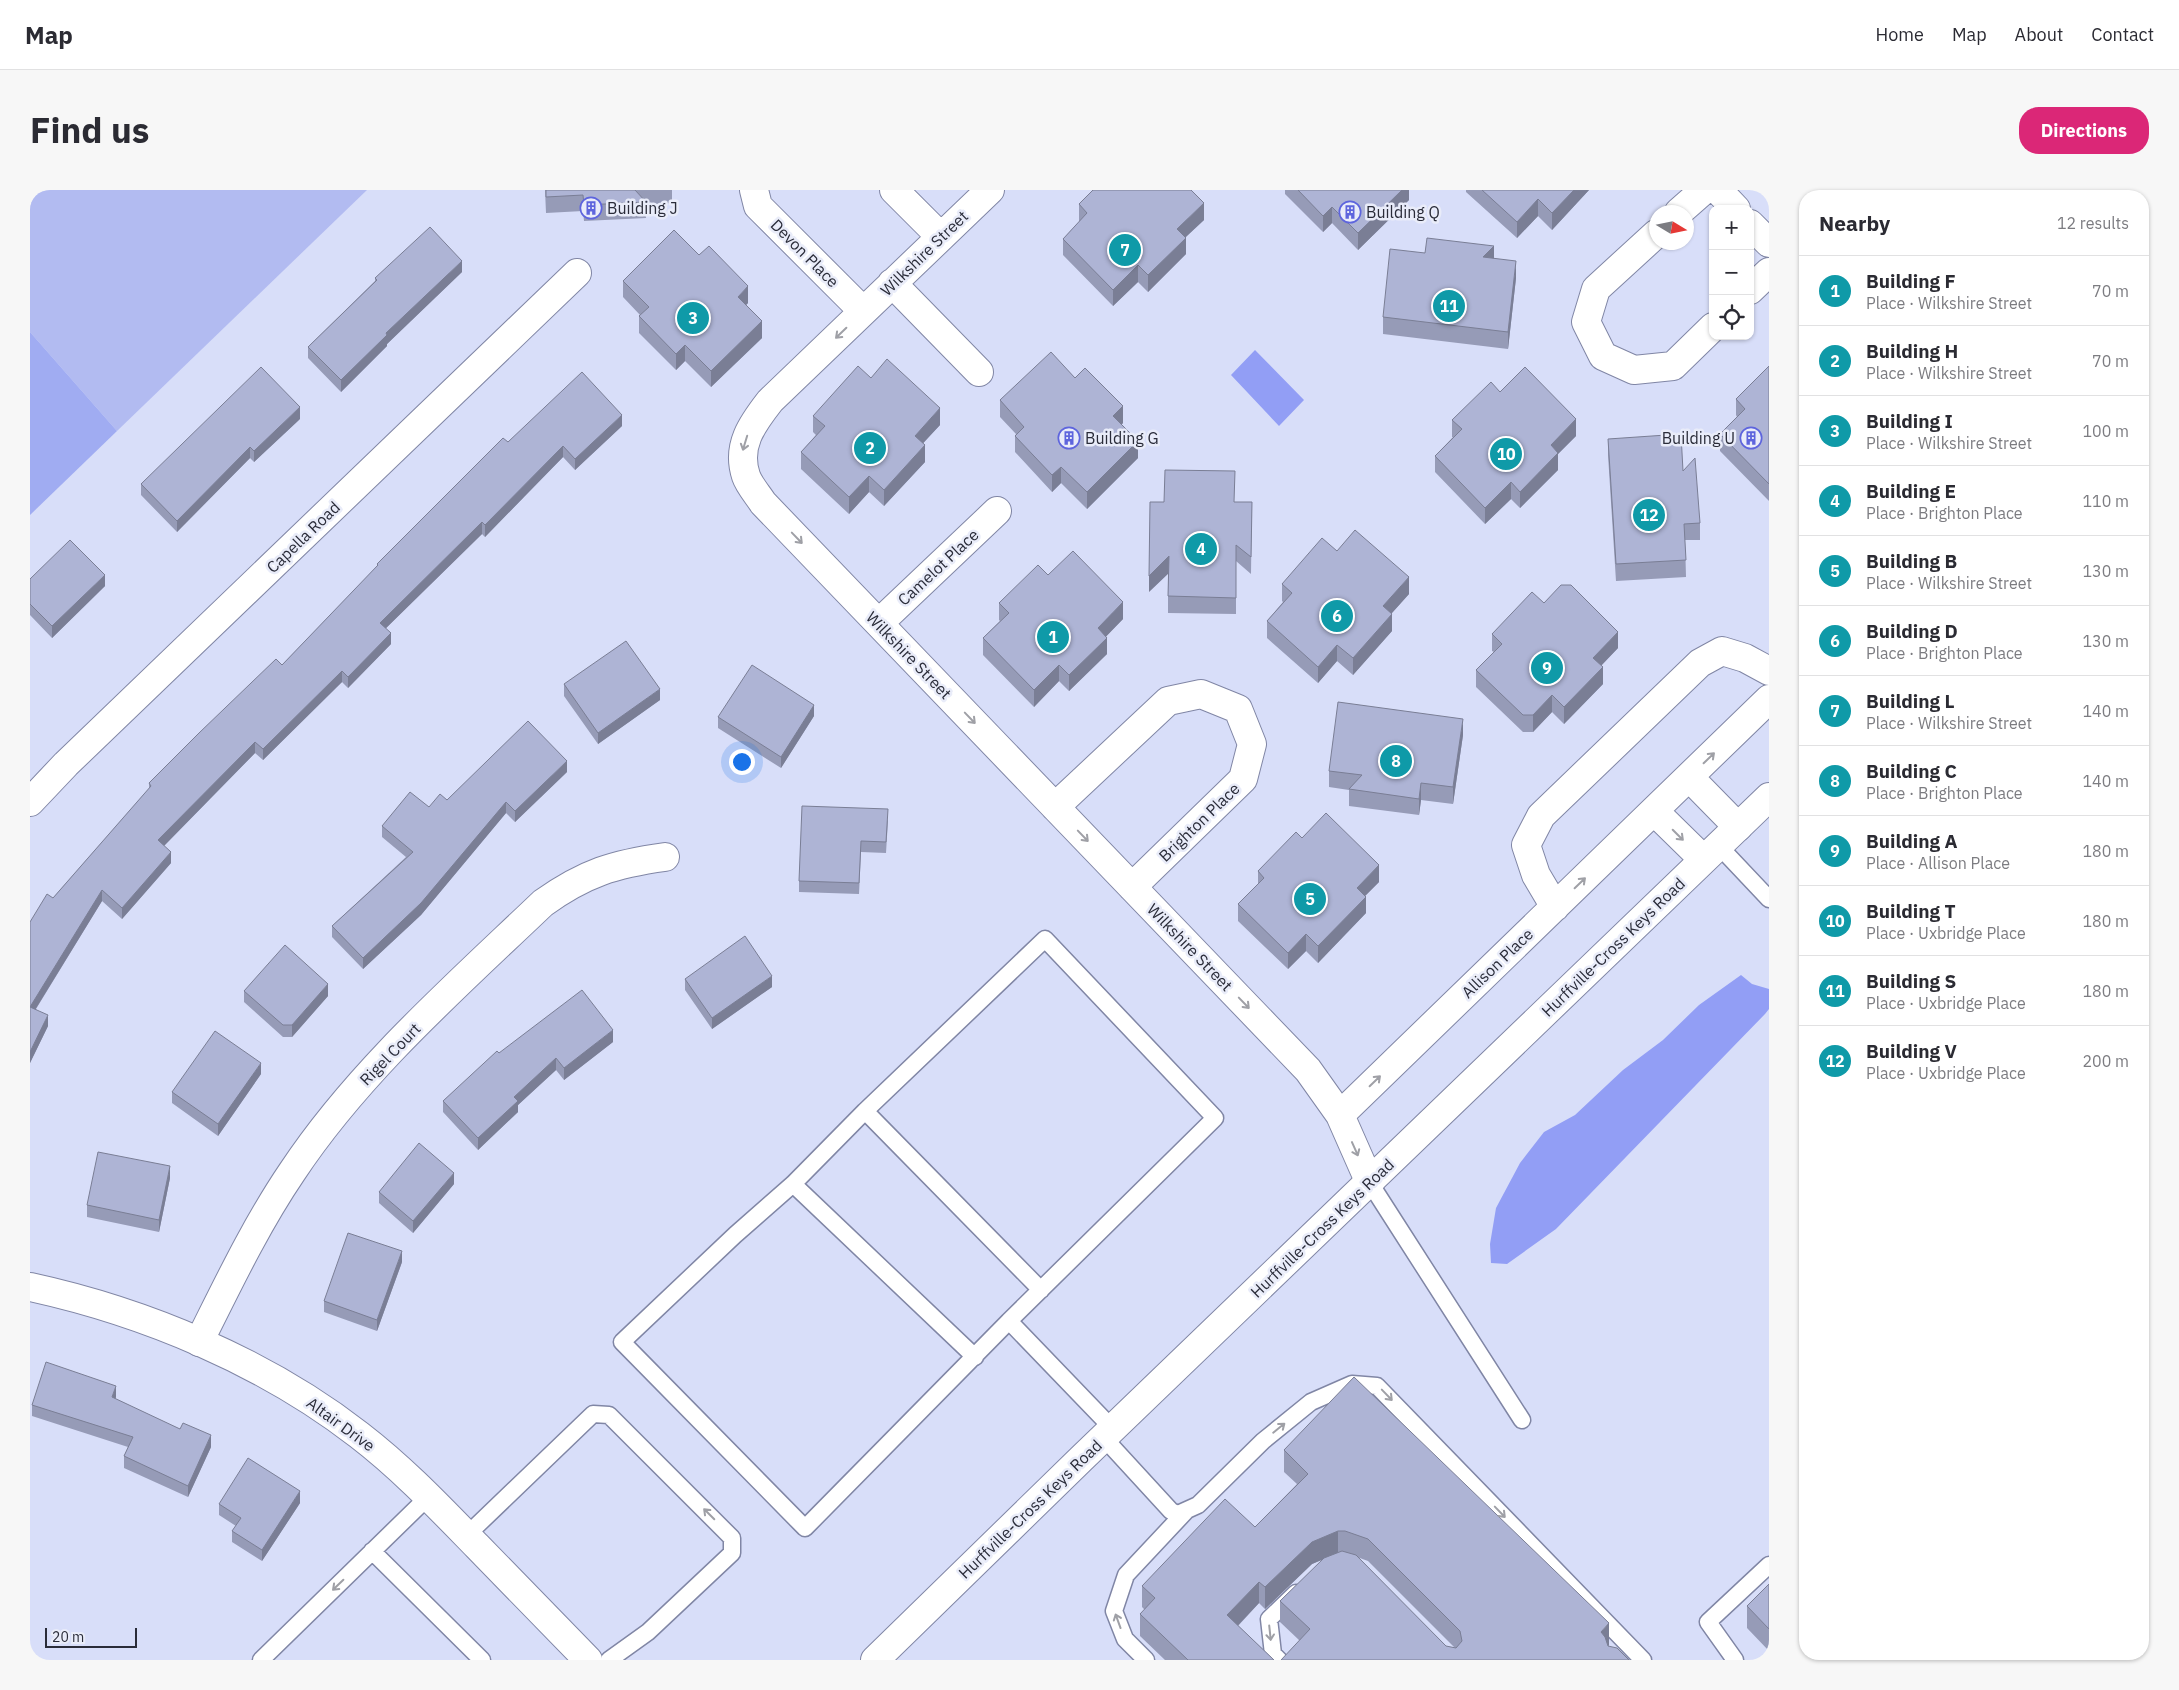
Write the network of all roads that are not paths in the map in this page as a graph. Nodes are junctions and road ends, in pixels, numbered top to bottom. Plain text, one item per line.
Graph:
1 (754, 190) edge
2 (894, 190) edge
3 (990, 190) edge
4 (1704, 190) edge
5 (1718, 190) edge
6 (1687, 205) edge
7 (1732, 205) edge
8 (1754, 228) edge
9 (941, 237) junction
10 (1649, 241) edge
11 (1769, 243) edge
12 (1769, 272) edge
13 (577, 273) dead end
14 (892, 283) junction
15 (1754, 286) edge
16 (863, 311) junction
17 (1709, 331) edge
18 (979, 372) dead end
19 (997, 511) dead end
20 (879, 623) junction
21 (1769, 672) edge
22 (1769, 699) edge
23 (1689, 777) junction
24 (1769, 797) edge
25 (30, 802) edge
26 (1055, 807) junction
27 (1654, 810) junction
28 (1720, 844) junction
29 (665, 857) dead end
30 (1132, 887) junction
31 (1769, 899) edge
32 (1555, 907) junction
33 (865, 1111) junction
34 (1340, 1115) junction
35 (1370, 1183) junction
36 (793, 1184) junction
37 (30, 1287) edge
38 (1040, 1290) junction
39 (1009, 1321) junction
40 (199, 1342) junction
41 (975, 1357) junction
42 (1522, 1420) dead end
43 (1109, 1433) junction
44 (428, 1496) junction
45 (1186, 1511) junction
46 (467, 1535) junction
47 (372, 1551) junction
48 (1769, 1565) edge
49 (1305, 1584) edge
50 (1630, 1646) junction
51 (261, 1660) edge
52 (482, 1660) edge
53 (588, 1660) edge
54 (609, 1660) edge
55 (875, 1660) edge
56 (1146, 1660) edge
57 (1278, 1660) edge
58 (1615, 1660) edge
59 (1643, 1660) edge
60 (1735, 1660) edge

1 - 16 street, Devon Place
2 - 9 street
3 - 9 street, Wilkshire Street
4 - 6 street
5 - 7 street
8 - 11 street
9 - 14 street, Wilkshire Street
10 - 17 street
12 - 15 street
13 - 25 street, Capella Road
14 - 16 street, Wilkshire Street
14 - 18 street
16 -> 20 street, Wilkshire Street
19 - 20 street, Camelot Place
20 -> 26 street, Wilkshire Street
21 - 32 street
23 -> 22 street, Allison Place
23 - 27 street, Allison Place
23 - 28 street
24 - 28 street, Hurffville-Cross Keys Road
26 -> 30 street, Wilkshire Street
26 - 30 street, Brighton Place
27 -> 28 street
32 -> 27 street, Allison Place
28 - 31 lane
28 - 35 street, Hurffville-Cross Keys Road
29 - 40 street, Rigel Court
30 -> 34 street, Wilkshire Street
34 -> 32 street, Allison Place
33 - 36 lane
33 - 38 lane
33 - 38 lane
34 -> 35 street, Wilkshire Street
35 - 42 lane
35 - 43 street, Hurffville-Cross Keys Road
36 - 41 lane
36 - 41 lane
37 - 40 street, Altair Drive
38 - 39 lane
39 - 41 lane
39 - 43 lane
40 - 44 street, Altair Drive
43 - 45 lane
43 - 55 street, Hurffville-Cross Keys Road
44 - 46 street, Altair Drive
44 - 47 lane
45 -> 50 lane
56 -> 45 lane
46 - 53 street, Altair Drive
54 -> 46 lane
47 -> 51 lane
47 - 52 lane
48 - 60 lane
49 -> 57 lane
50 - 58 lane
50 - 59 lane

